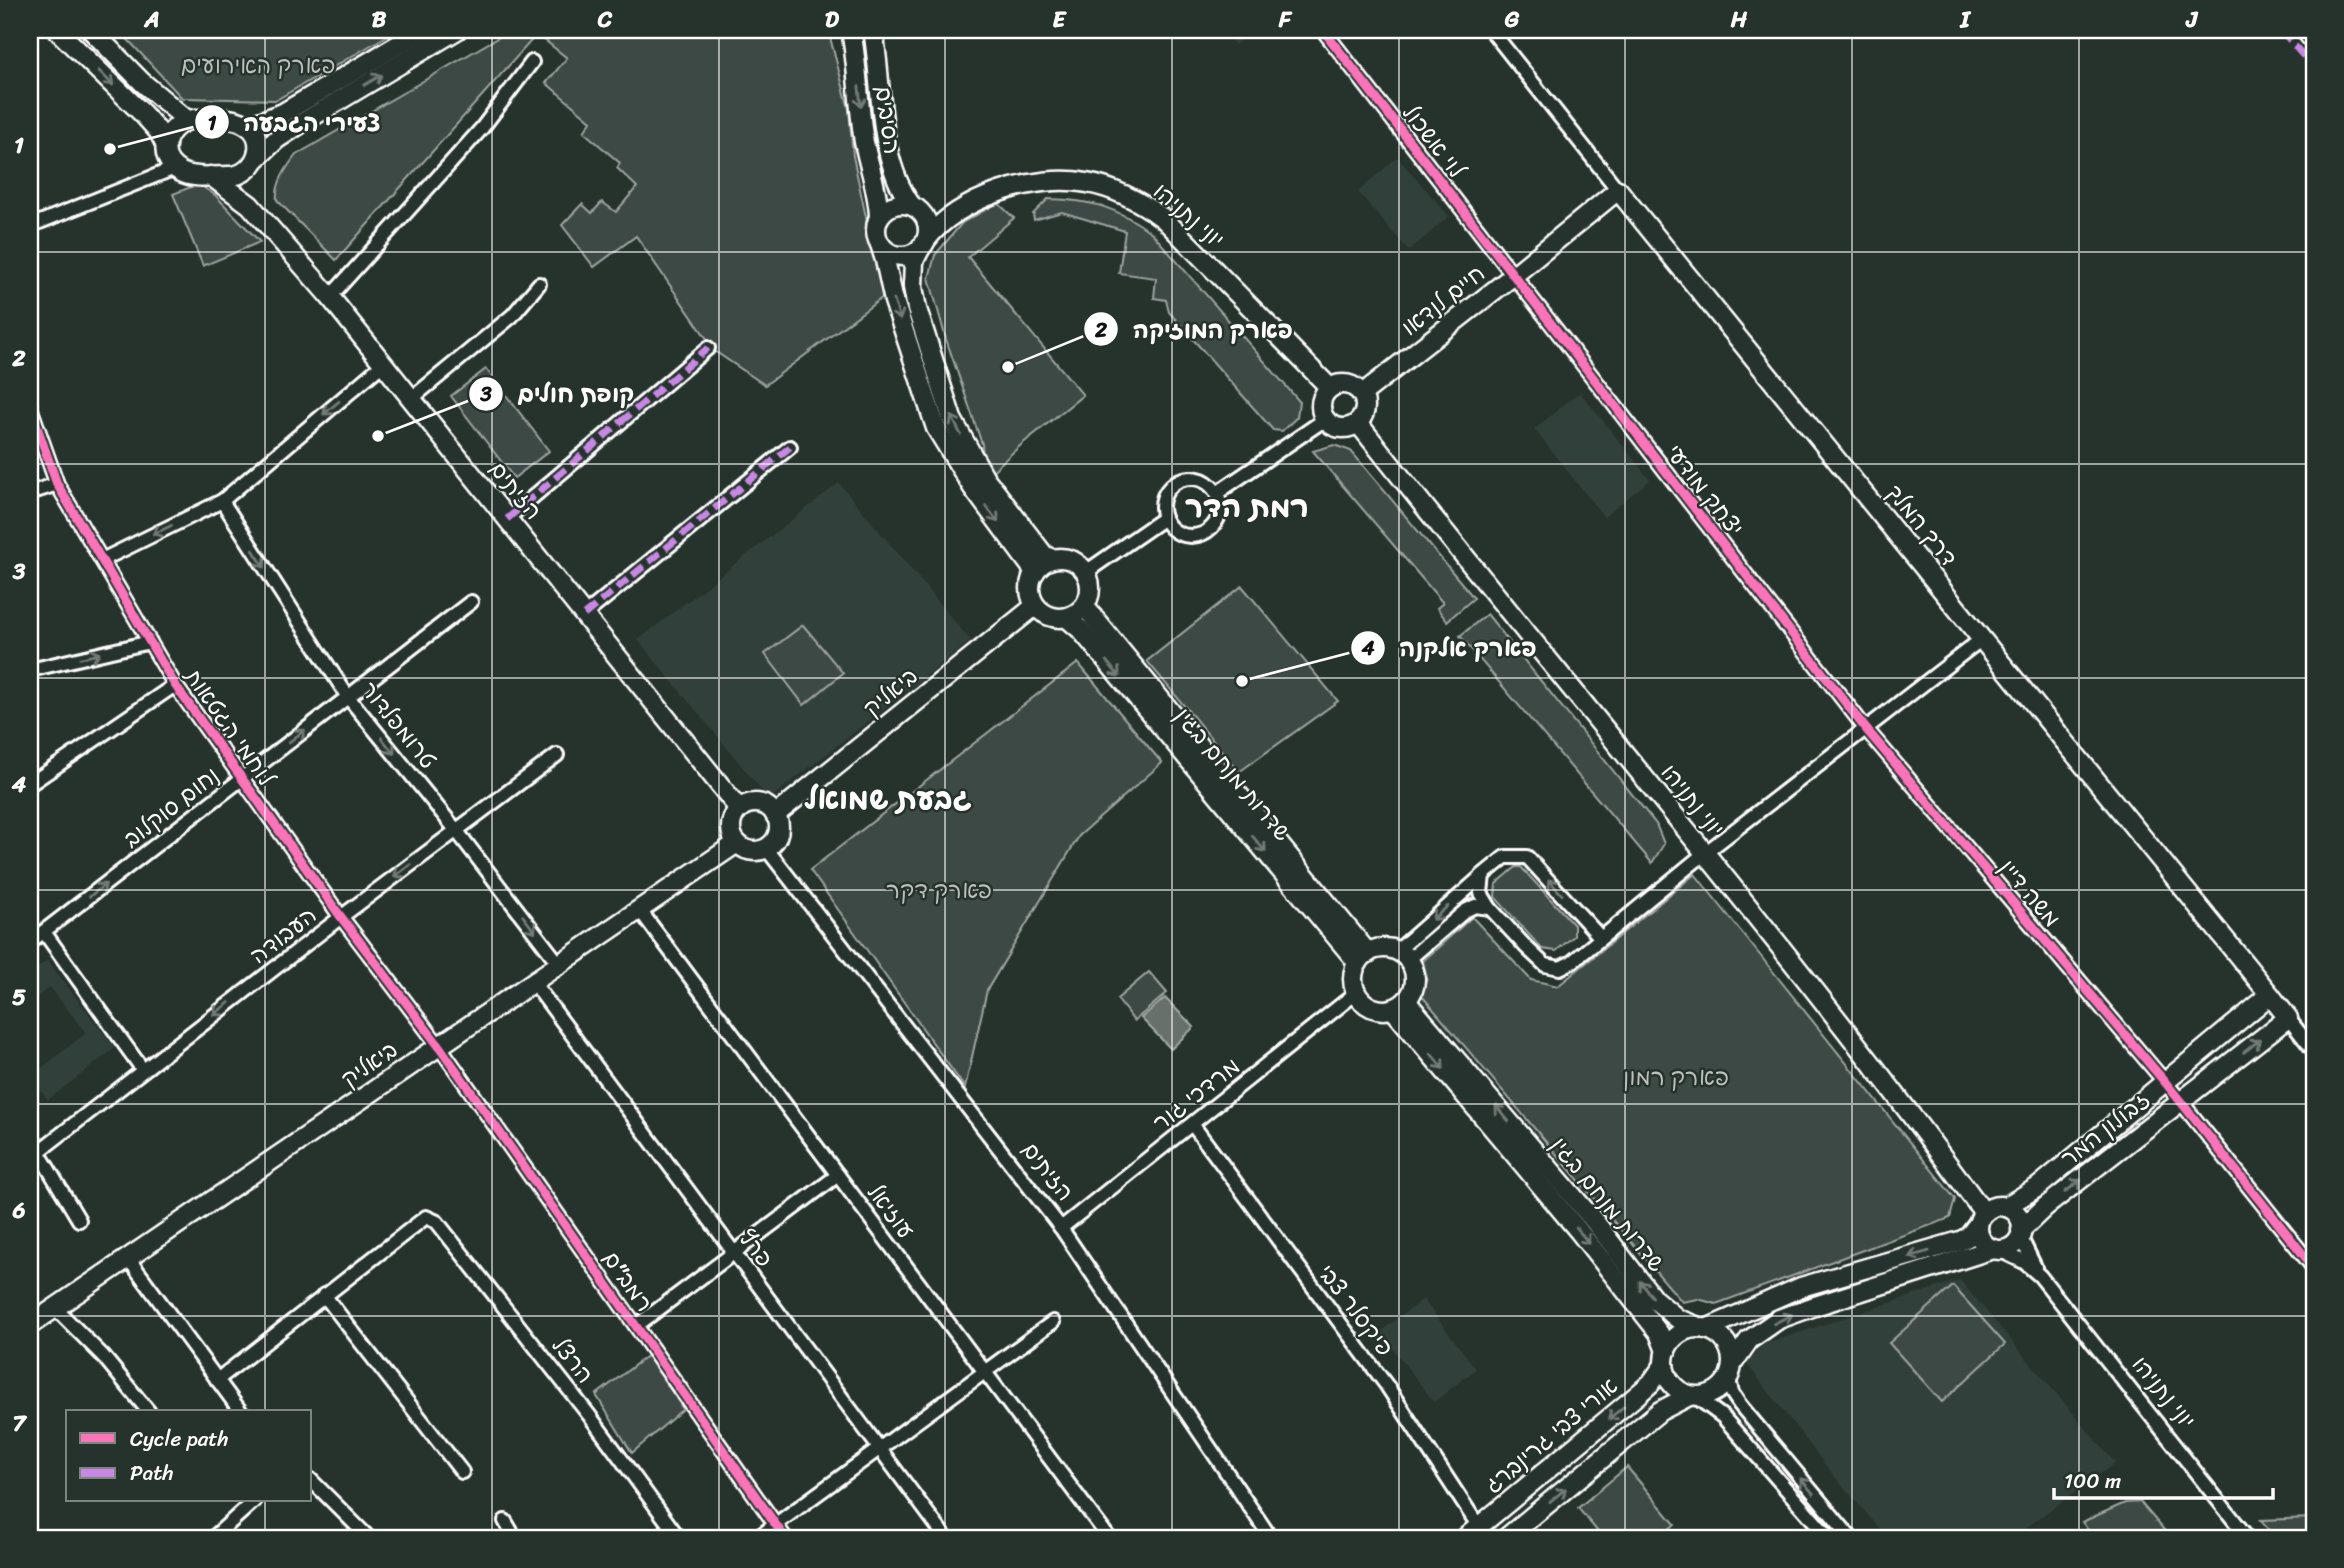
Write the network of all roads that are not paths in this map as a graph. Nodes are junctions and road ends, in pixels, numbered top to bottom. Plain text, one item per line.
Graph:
1 (57, 30) edge
2 (91, 30) edge
3 (423, 30) edge
4 (457, 30) edge
5 (851, 30) edge
6 (873, 30) edge
7 (1323, 30) edge
8 (1491, 30) edge
9 (2305, 30) edge
10 (2314, 41) edge
11 (532, 62) dead end
12 (187, 120) junction
13 (248, 126) junction
14 (166, 146) junction
15 (256, 159) junction
16 (175, 168) junction
17 (243, 173) junction
18 (211, 176) junction
19 (1618, 190) junction
20 (972, 203) junction
21 (250, 205) junction
22 (916, 208) junction
23 (879, 216) junction
24 (30, 226) edge
25 (923, 243) junction
26 (880, 244) junction
27 (1514, 275) junction
28 (539, 284) dead end
29 (330, 297) junction
30 (708, 348) dead end
31 (383, 364) junction
32 (1330, 388) junction
33 (1362, 394) junction
34 (411, 399) junction
35 (30, 407) edge
36 (1324, 420) junction
37 (1358, 423) junction
38 (789, 447) dead end
39 (57, 484) junction
40 (30, 493) edge
41 (1217, 493) junction
42 (222, 501) junction
43 (1164, 518) junction
44 (507, 519) junction
45 (1052, 559) junction
46 (102, 560) junction
47 (1035, 572) junction
48 (1086, 572) junction
49 (471, 602) dead end
50 (1035, 606) junction
51 (1085, 607) junction
52 (584, 615) junction
53 (1068, 618) junction
54 (1983, 638) junction
55 (150, 642) junction
56 (30, 670) edge
57 (175, 685) junction
58 (348, 697) junction
59 (1866, 729) junction
60 (557, 755) dead end
61 (242, 779) junction
62 (30, 784) edge
63 (739, 809) junction
64 (775, 815) junction
65 (456, 830) junction
66 (737, 843) junction
67 (766, 848) junction
68 (1705, 853) junction
69 (1483, 876) junction
70 (1490, 908) junction
71 (639, 909) junction
72 (341, 916) junction
73 (44, 932) junction
74 (1601, 938) junction
75 (30, 942) edge
76 (1402, 956) junction
77 (1363, 958) junction
78 (559, 964) junction
79 (533, 982) junction
80 (1356, 993) junction
81 (2270, 995) junction
82 (1400, 1005) junction
83 (2288, 1018) junction
84 (439, 1046) junction
85 (2314, 1051) edge
86 (143, 1070) junction
87 (2165, 1082) junction
88 (2180, 1102) junction
89 (1192, 1124) junction
90 (30, 1138) edge
91 (38, 1152) junction
92 (838, 1175) junction
93 (2005, 1207) junction
94 (1981, 1219) junction
95 (79, 1220) dead end
96 (1061, 1228) junction
97 (2021, 1233) junction
98 (1996, 1249) junction
99 (734, 1254) junction
100 (128, 1258) junction
101 (2314, 1268) edge
102 (2040, 1276) junction
103 (324, 1295) junction
104 (55, 1308) junction
105 (1053, 1322) dead end
106 (30, 1325) edge
107 (636, 1326) junction
108 (1703, 1328) junction
109 (1665, 1358) junction
110 (985, 1371) junction
111 (1731, 1371) junction
112 (217, 1380) junction
113 (1693, 1396) junction
114 (147, 1410) edge
115 (240, 1410) edge
116 (880, 1449) junction
117 (462, 1472) dead end
118 (312, 1481) edge
119 (253, 1502) edge
120 (505, 1521) dead end
121 (775, 1525) junction
122 (1472, 1532) edge
123 (213, 1538) edge
124 (369, 1538) edge
125 (515, 1538) edge
126 (678, 1538) edge
127 (757, 1538) edge
128 (785, 1538) edge
129 (946, 1538) edge
130 (1109, 1538) edge
131 (1271, 1538) edge
132 (1506, 1538) edge
133 (1829, 1538) edge
134 (1851, 1538) edge
135 (2248, 1538) edge

1 -> 14 street
2 - 12 street
3 - 13 street
15 -> 4 street
5 -> 23 street, הסיבים
6 - 22 street, הסיבים
7 - 27 street, לוי אשכול
8 - 19 street, דרך המלך
9 - 10 street
11 - 29 street
12 - 13 street
12 - 14 street
13 - 15 street
14 - 16 street
15 - 17 street
16 - 18 street
16 - 24 street
17 - 18 street
17 - 21 street, הזיתים
18 - 21 street, הזיתים
19 - 27 street, חיים לנדאו
19 - 54 street, דרך המלך
20 - 22 street, יוני נתניהו
20 - 25 street, יוני נתניהו
20 - 32 street, יוני נתניהו
21 - 29 street, הזיתים
22 - 23 street
22 - 25 street
23 - 26 street
25 - 26 street
45 -> 25 street
26 -> 47 street
27 - 33 street, חיים לנדאו
27 - 59 street, יצחק מודעי
28 - 34 street
29 - 31 street, הזיתים
30 - 44 street
31 - 34 street, הזיתים
31 -> 42 street
32 - 33 street
32 - 36 street
33 - 37 street
34 - 44 street, הזיתים
35 - 39 street, לוחמי הגטאות
36 - 37 street
36 - 41 street
37 - 68 street, יוני נתניהו
38 - 52 street
39 - 40 street
39 - 46 street, לוחמי הגטאות
41 - 43 street
41 - 43 street
42 -> 46 street
42 -> 58 street, טרומפלדור
43 - 48 street
44 - 52 street, הזיתים
45 - 47 street
45 - 48 street
46 - 55 street, לוחמי הגטאות
47 - 50 street
48 - 51 street
49 - 58 street, נחום סוקלוב
50 - 53 street
50 - 64 street, ביאליק
51 - 53 street
51 - 77 street, שדרות מנחם בגין
52 - 63 street, הזיתים
53 -> 77 street, שדרות מנחם בגין
54 - 59 street
54 - 81 street, דרך המלך
56 -> 55 street
55 - 57 street, לוחמי הגטאות
57 - 61 street, לוחמי הגטאות
57 - 62 street
61 -> 58 street, נחום סוקלוב
58 -> 65 street, טרומפלדור
59 - 68 street
59 - 87 street, משה דיין
60 - 65 street, העבודה
61 - 72 street, לוחמי הגטאות
73 -> 61 street, נחום סוקלוב
63 - 64 street
63 - 66 street
64 - 67 street
65 -> 72 street, העבודה
65 -> 78 street, טרומפלדור
66 - 67 street
66 - 71 street, ביאליק
67 - 96 street, הזיתים
68 - 74 street
68 - 94 street, יוני נתניהו
69 - 70 street
74 -> 69 street
69 -> 76 street
70 - 74 street
70 - 76 street
71 - 78 street, ביאליק
71 - 92 street, עוזיאל
72 - 84 street, לוחמי הגטאות
72 -> 86 street, העבודה
73 - 75 street, נחום סוקלוב
73 - 86 street
76 - 77 street
76 - 82 street
77 - 80 street
78 - 79 street, ביאליק
79 - 84 street, ביאליק
79 - 99 street, פרץ
80 - 82 street
80 - 89 street, מרדכי גור
81 - 83 street, דרך המלך
81 - 87 street, זבולון המר
108 -> 82 street, שדרות מנחם בגין
82 -> 109 street, שדרות מנחם בגין
83 - 85 street, דרך המלך
88 -> 83 street, זבולון המר
84 - 100 street, ביאליק
84 - 107 street, רמב"ם
86 - 91 street, העבודה
87 - 88 street, משה דיין
87 - 93 street, זבולון המר
97 -> 88 street, זבולון המר
88 - 101 street, משה דיין
89 - 96 street, מרדכי גור
89 - 122 street, פיקסלר צבי
90 - 91 street
91 - 95 street
92 - 99 street
92 - 110 street, עוזיאל
93 - 94 street
93 - 97 street
94 - 98 street
94 -> 108 street
96 - 131 street, הזיתים
97 - 98 street
97 - 102 street, יוני נתניהו
98 - 102 street, יוני נתניהו
111 -> 98 street
99 - 107 street
99 - 116 street, פרץ
100 - 104 street, ביאליק
100 - 112 street
102 - 135 street, יוני נתניהו
103 - 112 street
103 - 117 street
103 - 126 street, הרצל
104 - 106 street, ביאליק
104 - 114 street
105 - 110 street
107 - 121 street, רמב"ם
108 - 109 street
108 - 111 street
109 - 113 street
109 -> 122 street, אורי צבי גרינברג
110 - 116 street
110 - 130 street, עוזיאל
111 - 113 street
134 -> 111 street
112 - 115 street
132 -> 113 street
113 - 133 street
116 - 121 street
116 - 129 street, פרץ
118 - 124 street
119 - 123 street
120 - 125 street
121 - 127 street
121 - 128 street, רמב"ם

